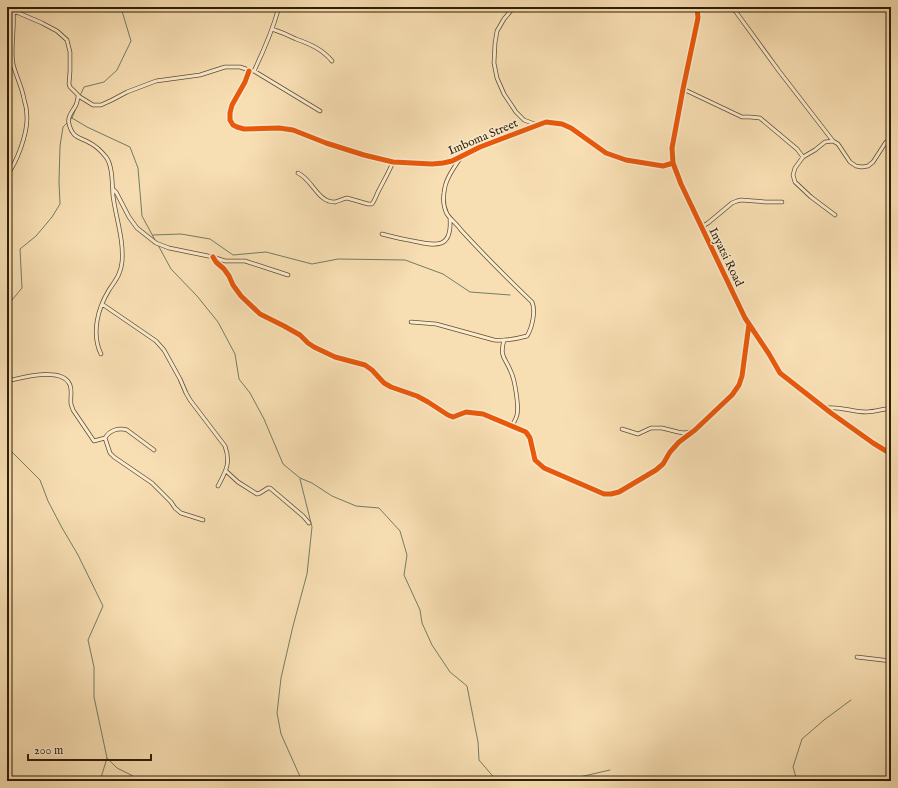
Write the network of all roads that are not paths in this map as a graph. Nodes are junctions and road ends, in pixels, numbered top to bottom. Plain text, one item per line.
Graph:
1 (279, 7) edge
2 (514, 7) edge
3 (697, 7) edge
4 (732, 7) edge
5 (7, 8) edge
6 (13, 11) junction
7 (272, 29) junction
8 (332, 61) dead end
9 (249, 71) junction
10 (254, 71) junction
11 (683, 89) junction
12 (79, 96) junction
13 (320, 111) dead end
14 (537, 125) junction
15 (833, 141) junction
16 (886, 142) dead end
17 (461, 157) junction
18 (803, 157) junction
19 (393, 162) junction
20 (673, 163) junction
21 (298, 173) dead end
22 (7, 175) edge
23 (113, 189) junction
24 (782, 202) dead end
25 (836, 215) dead end
26 (450, 219) junction
27 (701, 227) junction
28 (382, 234) dead end
29 (213, 257) junction
30 (288, 275) dead end
31 (102, 304) junction
32 (411, 322) dead end
33 (749, 324) junction
34 (504, 340) junction
35 (101, 354) dead end
36 (7, 381) edge
37 (825, 408) junction
38 (891, 408) edge
39 (512, 426) junction
40 (622, 429) dead end
41 (695, 430) junction
42 (104, 438) junction
43 (154, 450) dead end
44 (891, 454) edge
45 (226, 471) junction
46 (218, 486) dead end
47 (203, 520) dead end
48 (309, 523) dead end
49 (857, 657) dead end
50 (891, 661) edge

1 - 7 street
2 - 14 street
3 - 11 street, Inyatsi Road
4 - 15 street
5 - 6 street
6 - 12 street
6 - 22 street
7 - 8 street
7 - 10 street
9 - 10 street
9 - 12 street
9 - 19 street, Imboma Street
10 - 13 street
11 - 18 street
11 - 20 street, Inyatsi Road
12 - 23 street
14 - 17 street, Imboma Street
14 - 20 street, Imboma Street
15 - 16 street
15 - 18 street
17 - 19 street, Imboma Street
17 - 26 street
18 - 25 street
19 - 21 street
20 - 27 street, Inyatsi Road
23 - 29 street
23 - 31 street
24 - 27 street
26 - 28 street
26 - 34 street
27 - 33 street, Inyatsi Road
29 - 30 street
29 - 39 street
31 - 35 street
31 - 45 street
32 - 34 street
33 - 37 street, Inyatsi Road
33 - 41 street
34 - 39 street
36 - 42 street
37 - 38 street
37 - 44 street, Inyatsi Road
39 - 41 street
40 - 41 street
42 - 43 street
42 - 47 street
45 - 46 street
45 - 48 street
49 - 50 street

